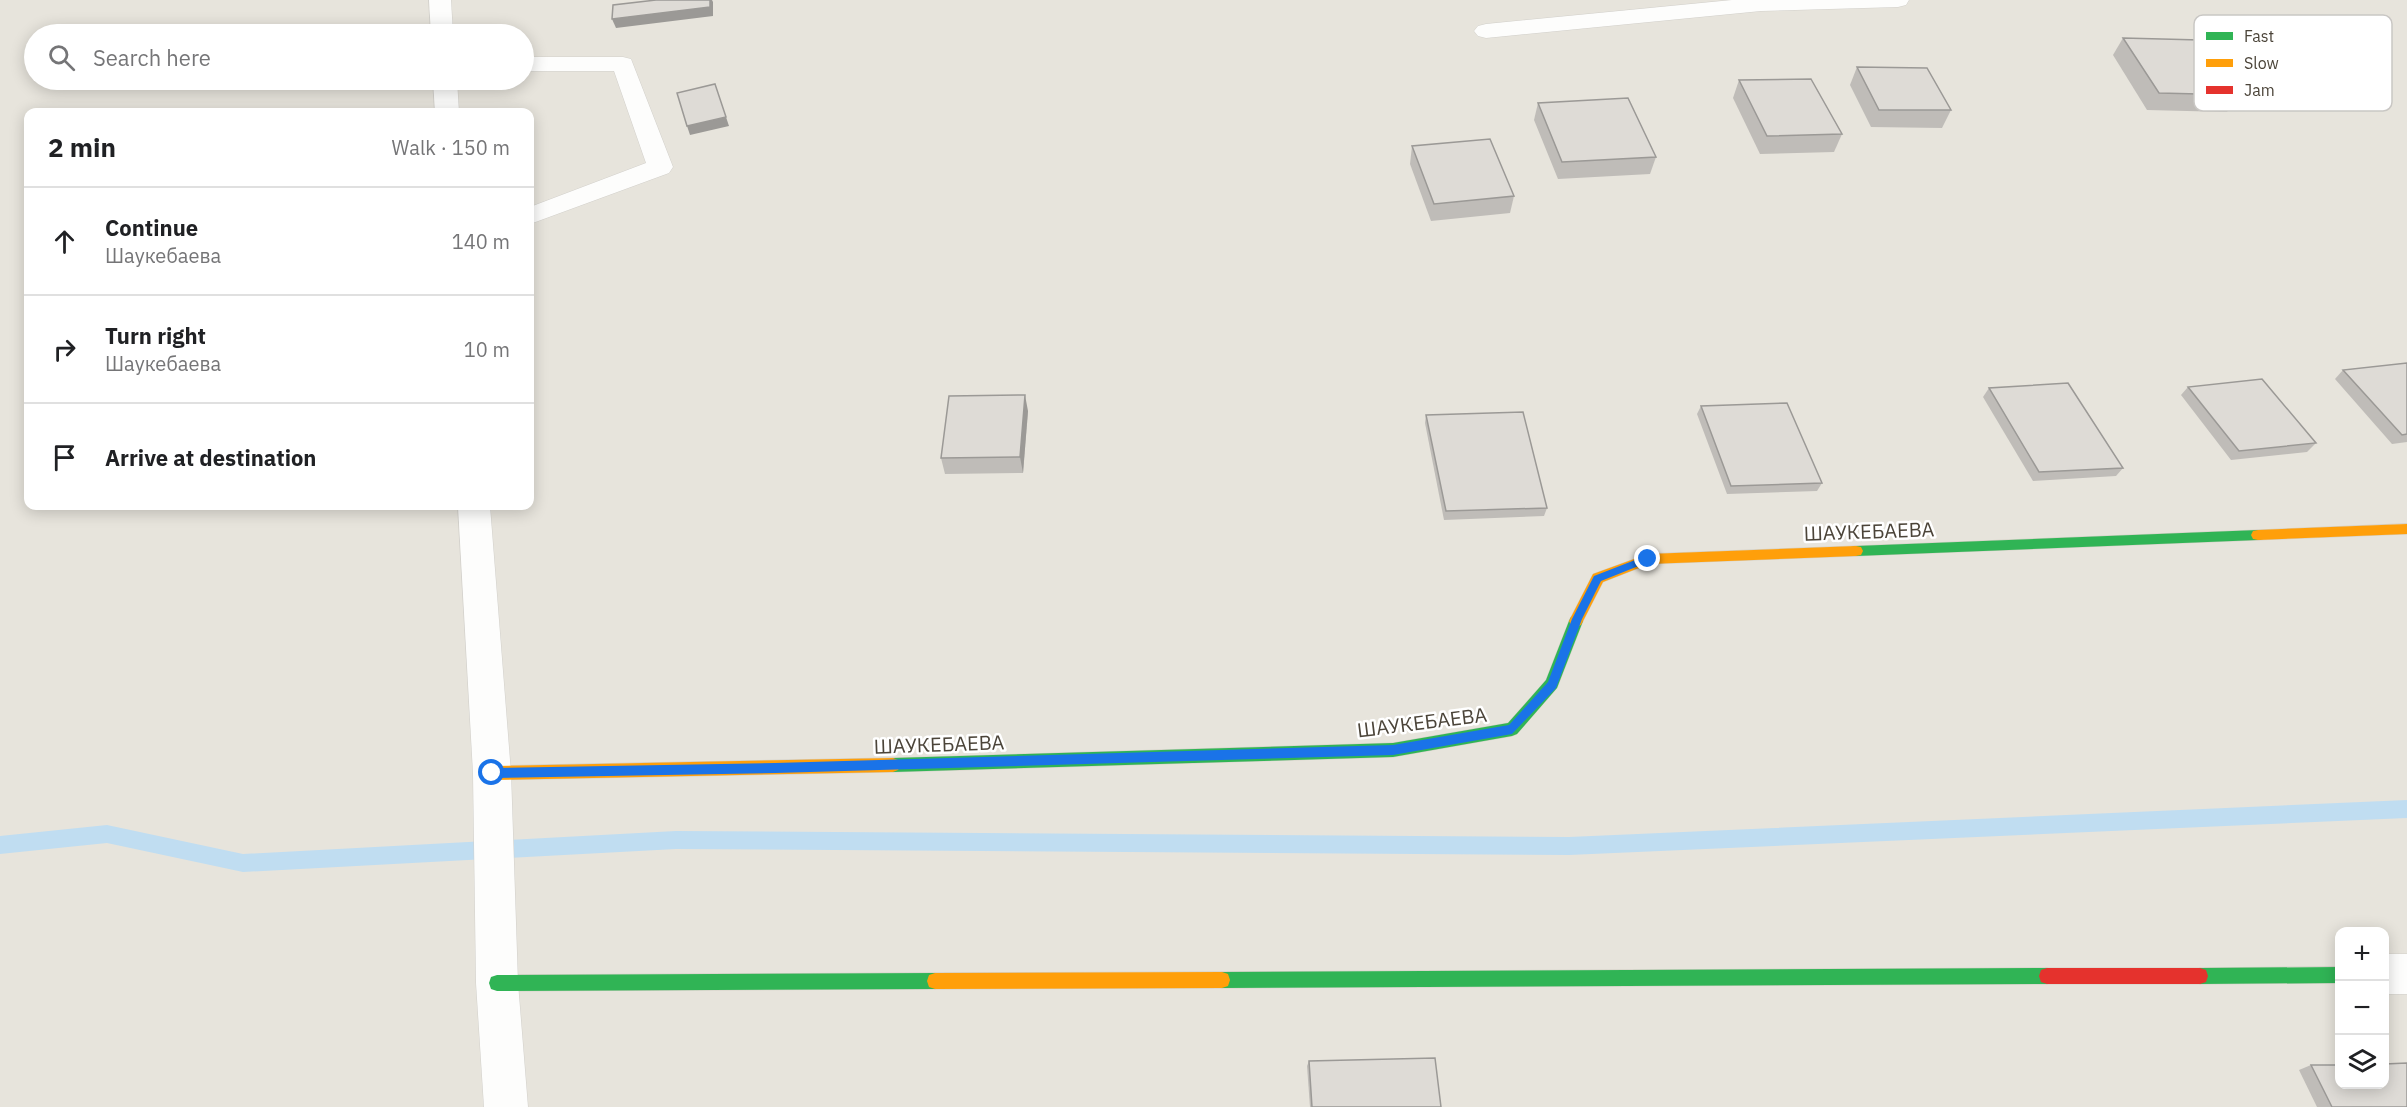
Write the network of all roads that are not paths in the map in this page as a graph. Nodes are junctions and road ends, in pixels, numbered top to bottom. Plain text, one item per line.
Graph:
1 (440, 0) edge
2 (1898, 0) edge
3 (441, 24) edge
4 (1486, 31) dead end
5 (534, 64) edge
6 (446, 90) edge
7 (447, 108) edge
8 (534, 214) edge
9 (474, 510) edge
10 (2407, 529) edge
11 (492, 773) junction
12 (2389, 974) edge
13 (2407, 974) edge
14 (2335, 975) edge
15 (496, 983) junction
16 (506, 1107) edge

1 - 3 street
2 - 4 street
5 - 8 street
6 - 7 street
9 - 11 street
10 - 11 street, ШАУКЕБАЕВА
11 - 15 street
12 - 13 street
14 - 15 street
15 - 16 street

